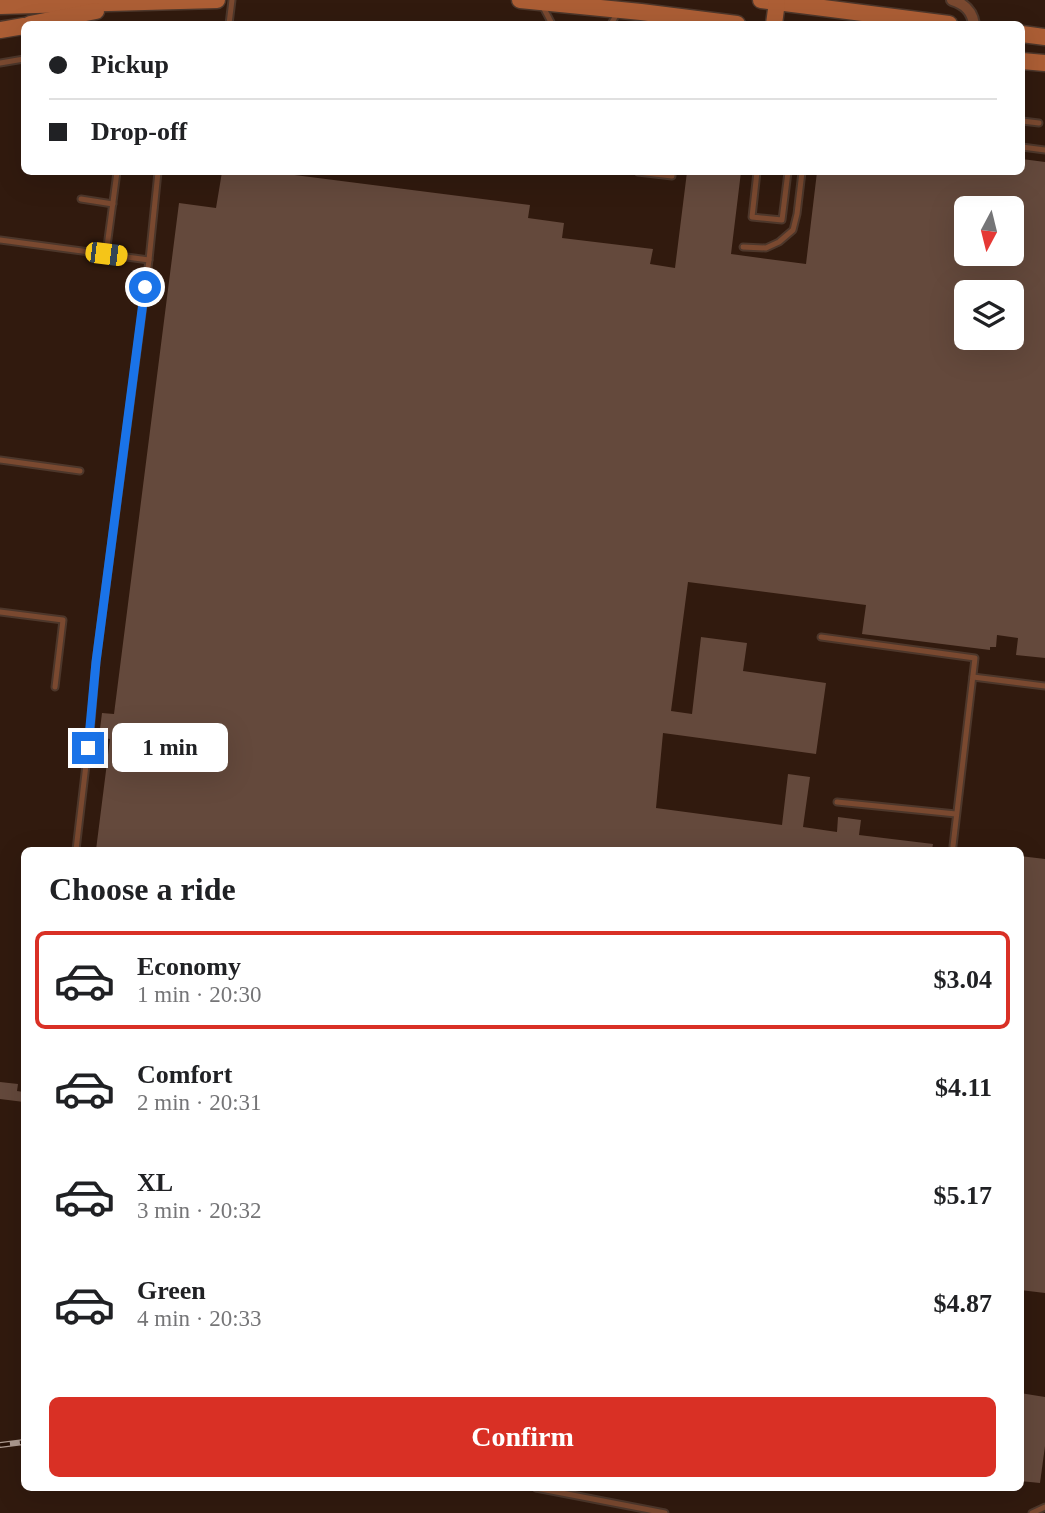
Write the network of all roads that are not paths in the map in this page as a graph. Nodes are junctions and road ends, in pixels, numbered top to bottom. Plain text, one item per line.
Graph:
1 (217, 0) edge
2 (232, 0) edge
3 (520, 0) edge
4 (952, 0) edge
5 (769, 1) edge
6 (540, 2) junction
7 (138, 3) junction
8 (0, 6) edge
9 (619, 9) junction
10 (45, 21) edge
11 (229, 21) edge
12 (550, 21) edge
13 (613, 21) edge
14 (713, 21) edge
15 (773, 21) edge
16 (926, 21) edge
17 (974, 21) edge
18 (21, 26) edge
19 (0, 30) edge
20 (1025, 34) edge
21 (1045, 37) edge
22 (21, 60) edge
23 (1025, 61) edge
24 (0, 63) edge
25 (1045, 64) edge
26 (1025, 121) edge
27 (1039, 123) dead end
28 (1025, 147) edge
29 (1045, 150) edge
30 (117, 175) edge
31 (158, 175) edge
32 (757, 175) edge
33 (788, 175) edge
34 (802, 175) edge
35 (81, 199) dead end
36 (113, 204) junction
37 (0, 240) edge
38 (743, 247) dead end
39 (106, 254) junction
40 (149, 260) junction
41 (0, 460) edge
42 (80, 471) dead end
43 (0, 612) edge
44 (821, 637) dead end
45 (973, 677) junction
46 (1045, 686) edge
47 (55, 687) dead end
48 (837, 802) dead end
49 (957, 814) junction
50 (953, 846) dead end
51 (76, 847) edge
52 (563, 1491) edge
53 (1045, 1507) edge
54 (665, 1513) edge
55 (1032, 1513) edge

1 - 7 main road
2 - 11 lane
3 - 6 main road
4 - 17 street
5 - 15 main road
5 - 16 main road
6 - 9 main road
6 - 12 lane
7 - 8 main road
7 - 10 main road
9 - 13 lane
9 - 14 main road
18 - 19 main road
20 - 21 main road
22 - 24 lane
23 - 25 main road
26 - 27 lane
28 - 29 lane
30 - 36 lane
31 - 40 lane
32 - 33 lane
34 - 38 lane
35 - 36 lane
36 - 39 lane
37 - 39 lane
39 - 40 lane
40 - 51 lane
41 - 42 lane
43 - 47 lane
44 - 45 lane
45 - 46 lane
45 - 49 lane
48 - 49 lane
49 - 50 lane
52 - 54 lane
53 - 55 lane

